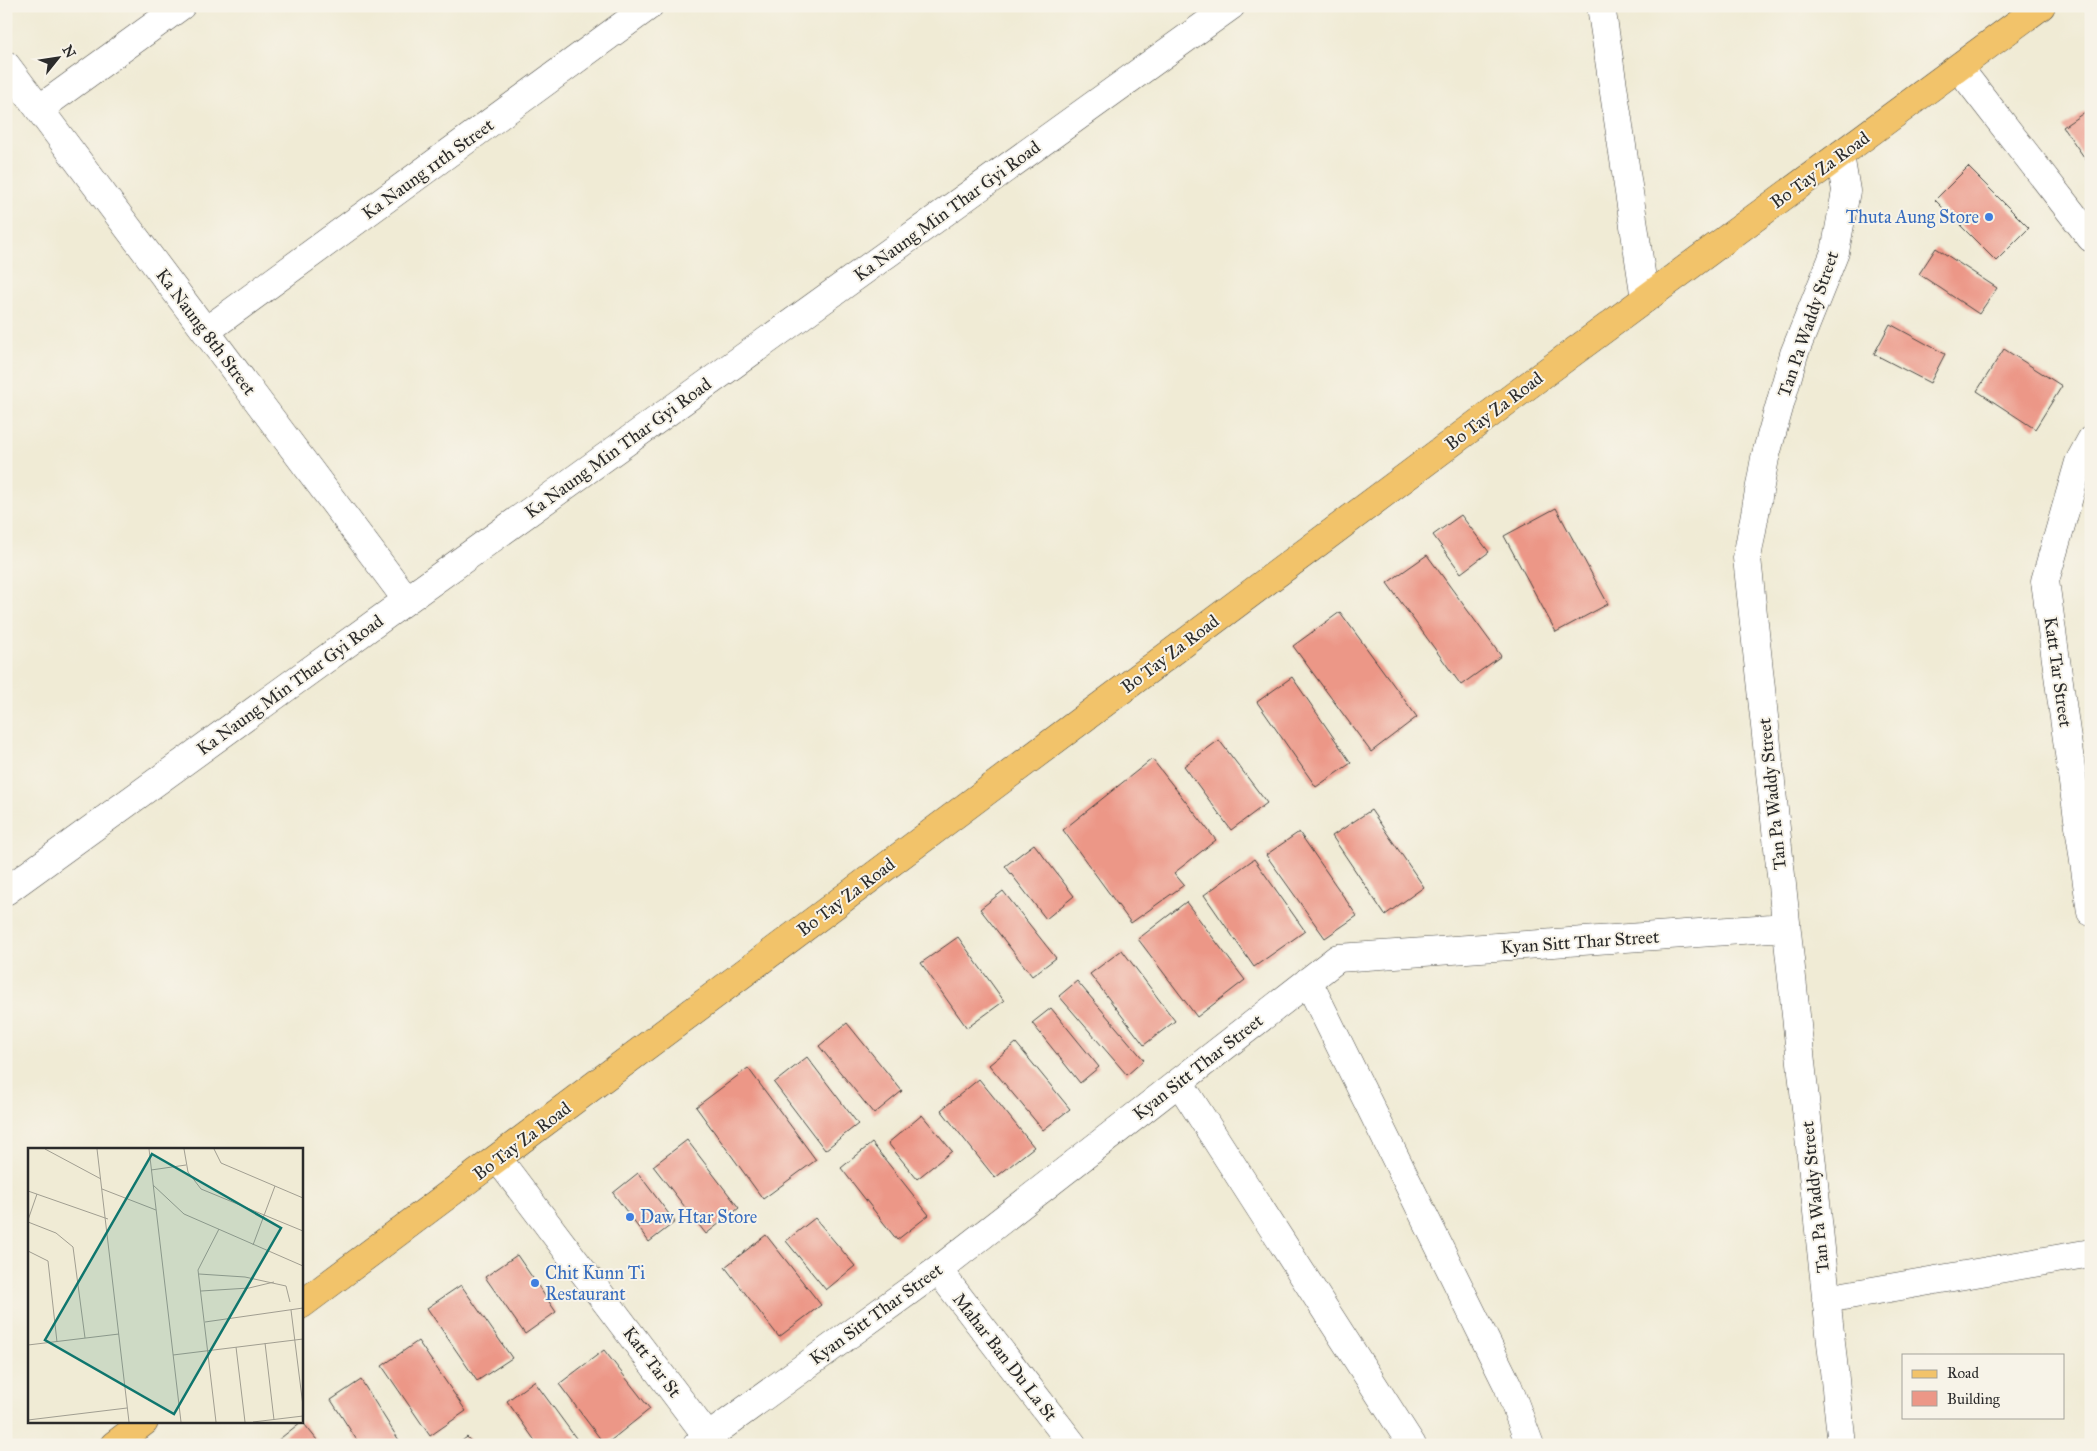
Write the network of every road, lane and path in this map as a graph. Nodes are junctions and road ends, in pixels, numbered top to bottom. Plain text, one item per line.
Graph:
1 (181, 6) edge
2 (649, 6) edge
3 (1231, 6) edge
4 (1600, 6) edge
5 (2041, 6) edge
6 (6, 64) edge
7 (1959, 68) junction
8 (39, 109) junction
9 (1840, 155) junction
10 (2091, 238) edge
11 (1644, 299) junction
12 (206, 332) junction
13 (2091, 440) edge
14 (407, 600) junction
15 (6, 892) edge
16 (2091, 912) edge
17 (1786, 927) junction
18 (1308, 981) junction
19 (1179, 1082) junction
20 (498, 1159) junction
21 (2091, 1253) edge
22 (938, 1270) junction
23 (1826, 1299) junction
24 (302, 1304) edge
25 (141, 1424) edge
26 (706, 1442) edge
27 (114, 1445) edge
28 (1073, 1445) edge
29 (1412, 1445) edge
30 (1530, 1445) edge
31 (1842, 1445) edge

1 - 8 street
2 - 12 street, Ka Naung 11th Street
3 - 14 street, Ka Naung Min Thar Gyi Road
4 - 11 street
5 - 7 main road, Bo Tay Za Road
6 - 8 street, Ka Naung 8th Street
7 - 9 main road, Bo Tay Za Road
7 - 10 street
8 - 12 street, Ka Naung 8th Street
9 - 11 main road, Bo Tay Za Road
9 - 17 street, Tan Pa Waddy Street
11 - 20 main road, Bo Tay Za Road
12 - 14 street, Ka Naung 8th Street
13 - 16 street, Katt Tar Street
14 - 15 street, Ka Naung Min Thar Gyi Road
17 - 18 street, Kyan Sitt Thar Street
17 - 23 street, Tan Pa Waddy Street
18 - 19 street, Kyan Sitt Thar Street
18 - 30 street
19 - 22 street, Kyan Sitt Thar Street
19 - 29 street
20 - 24 main road, Bo Tay Za Road
20 - 26 street, Katt Tar St
21 - 23 street
22 - 26 street, Kyan Sitt Thar Street
22 - 28 street, Mahar Ban Du La St
23 - 31 street, Tan Pa Waddy Street
25 - 27 main road

